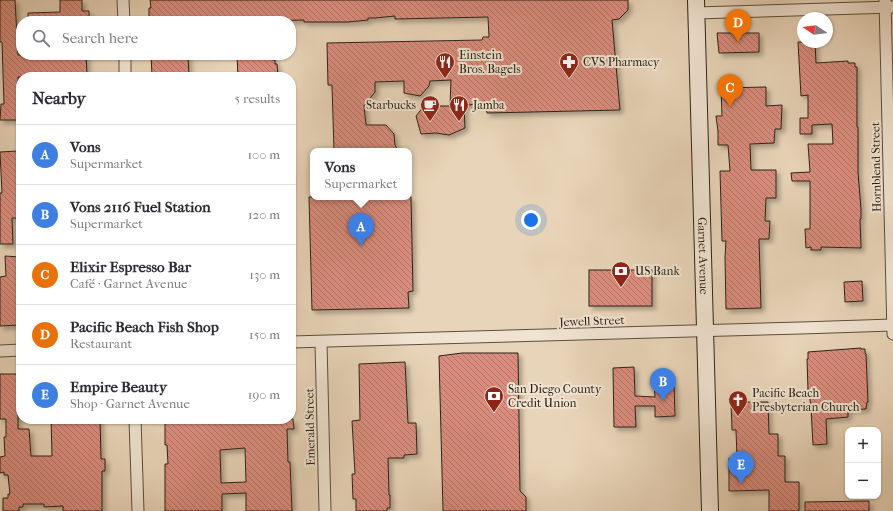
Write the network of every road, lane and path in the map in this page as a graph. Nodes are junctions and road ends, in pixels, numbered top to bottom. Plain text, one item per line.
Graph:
1 (123, 0) edge
2 (888, 5) edge
3 (696, 7) edge
4 (124, 16) edge
5 (125, 60) edge
6 (125, 72) edge
7 (893, 324) edge
8 (705, 330) junction
9 (893, 334) edge
10 (296, 342) edge
11 (321, 342) junction
12 (16, 350) edge
13 (0, 351) edge
14 (135, 424) edge
15 (138, 511) edge
16 (325, 511) edge
17 (710, 511) edge

1 - 4 street
2 - 3 street
2 - 7 street, Hornblend Street
3 - 8 main road, Garnet Avenue
5 - 6 street
7 - 8 street, Jewell Street
7 - 9 street, Hornblend Street
8 - 11 street, Jewell Street
8 - 17 main road, Garnet Avenue
10 - 11 street, Jewell Street
11 - 16 street, Emerald Street
12 - 13 street
14 - 15 street

